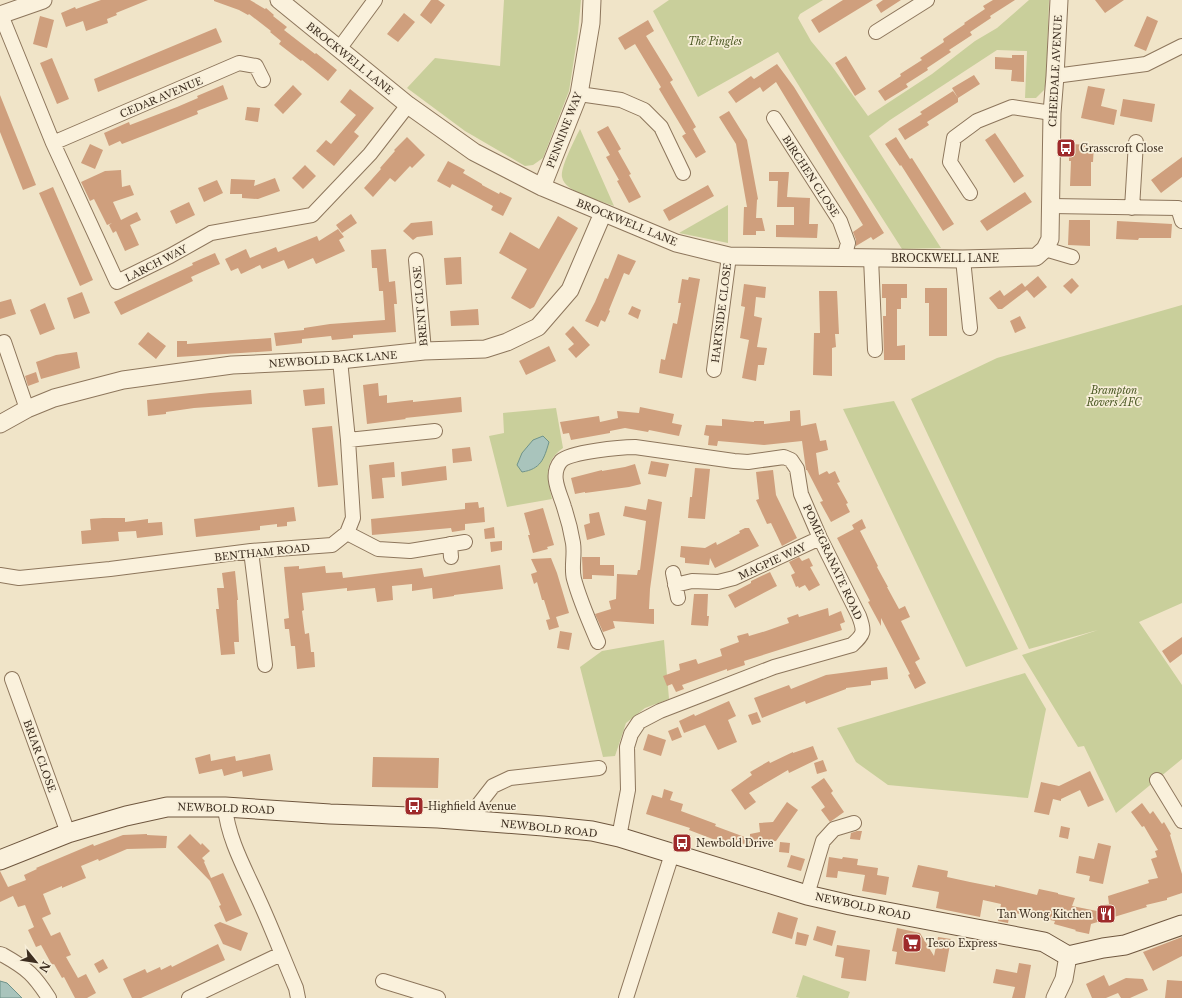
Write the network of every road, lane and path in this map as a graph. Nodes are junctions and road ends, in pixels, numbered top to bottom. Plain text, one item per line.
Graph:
1 (43, 0) edge
2 (279, 0) edge
3 (375, 0) edge
4 (592, 0) edge
5 (1059, 0) edge
6 (923, 1) edge
7 (0, 15) edge
8 (876, 32) dead end
9 (1182, 46) edge
10 (339, 48) junction
11 (1055, 76) junction
12 (263, 80) dead end
13 (579, 94) junction
14 (408, 105) junction
15 (1052, 113) junction
16 (774, 118) dead end
17 (1136, 142) dead end
18 (54, 143) junction
19 (683, 173) dead end
20 (542, 188) junction
21 (970, 193) dead end
22 (1051, 206) junction
23 (1180, 206) edge
24 (1132, 208) junction
25 (603, 213) junction
26 (1182, 222) edge
27 (1041, 253) junction
28 (729, 256) junction
29 (1072, 257) dead end
30 (844, 258) junction
31 (871, 258) junction
32 (963, 259) junction
33 (416, 260) dead end
34 (970, 328) dead end
35 (4, 342) dead end
36 (875, 350) dead end
37 (424, 351) junction
38 (340, 360) junction
39 (714, 370) dead end
40 (27, 409) junction
41 (0, 424) edge
42 (435, 432) dead end
43 (348, 440) junction
44 (347, 533) junction
45 (820, 538) junction
46 (465, 542) dead end
47 (251, 551) junction
48 (0, 575) edge
49 (675, 585) dead end
50 (599, 642) dead end
51 (265, 665) dead end
52 (12, 679) dead end
53 (599, 768) dead end
54 (1157, 780) dead end
55 (225, 807) junction
56 (1182, 821) edge
57 (477, 822) junction
58 (854, 823) dead end
59 (68, 833) junction
60 (619, 837) junction
61 (672, 854) junction
62 (0, 860) edge
63 (807, 895) junction
64 (1182, 925) edge
65 (0, 954) edge
66 (281, 954) junction
67 (1068, 956) junction
68 (383, 982) dead end
69 (50, 998) edge
70 (189, 998) edge
71 (298, 998) edge
72 (438, 998) edge
73 (626, 998) edge
74 (1055, 998) edge

1 - 7 street
2 - 10 street, BROCKWELL LANE
3 - 10 street
4 - 13 street, PENNINE WAY
5 - 11 street, CHEEDALE AVENUE
6 - 8 street
7 - 18 street, LARCH WAY
9 - 11 street
10 - 14 street, BROCKWELL LANE
11 - 15 street, CHEEDALE AVENUE
12 - 18 street, CEDAR AVENUE
13 - 19 street
13 - 20 street, PENNINE WAY
14 - 18 street, LARCH WAY
14 - 20 street, BROCKWELL LANE
15 - 21 street
15 - 22 street, CHEEDALE AVENUE
16 - 30 street, BIRCHEN CLOSE
17 - 24 street
20 - 25 street, BROCKWELL LANE
22 - 24 street
22 - 27 street, CHEEDALE AVENUE
23 - 24 street
23 - 26 street
25 - 28 street, BROCKWELL LANE
25 - 37 street, NEWBOLD BACK LANE
27 - 29 street, BROCKWELL LANE
27 - 32 street, BROCKWELL LANE
28 - 30 street, BROCKWELL LANE
28 - 39 street, HARTSIDE CLOSE
30 - 31 street, BROCKWELL LANE
31 - 32 street, BROCKWELL LANE
31 - 36 street
32 - 34 street
33 - 37 street, BRENT CLOSE
35 - 40 street
37 - 38 street, NEWBOLD BACK LANE
38 - 40 street, NEWBOLD BACK LANE
38 - 43 street
40 - 41 street, NEWBOLD BACK LANE
42 - 43 street
43 - 44 street
44 - 46 street
44 - 47 street, BENTHAM ROAD
45 - 49 street, MAGPIE WAY
45 - 50 street, POMEGRANATE ROAD
45 - 60 street, POMEGRANATE ROAD
47 - 48 street, BENTHAM ROAD
47 - 51 street
52 - 59 street, BRIAR CLOSE
53 - 57 street
54 - 56 street
55 - 57 main road, NEWBOLD ROAD
55 - 59 main road, NEWBOLD ROAD
55 - 66 street
57 - 60 main road, NEWBOLD ROAD
58 - 63 street
59 - 62 main road, NEWBOLD ROAD
60 - 61 main road, NEWBOLD ROAD
61 - 63 main road, NEWBOLD ROAD
61 - 73 street
63 - 67 main road, NEWBOLD ROAD
64 - 67 main road
65 - 69 street
66 - 70 street
66 - 71 street
67 - 74 street
68 - 72 street

